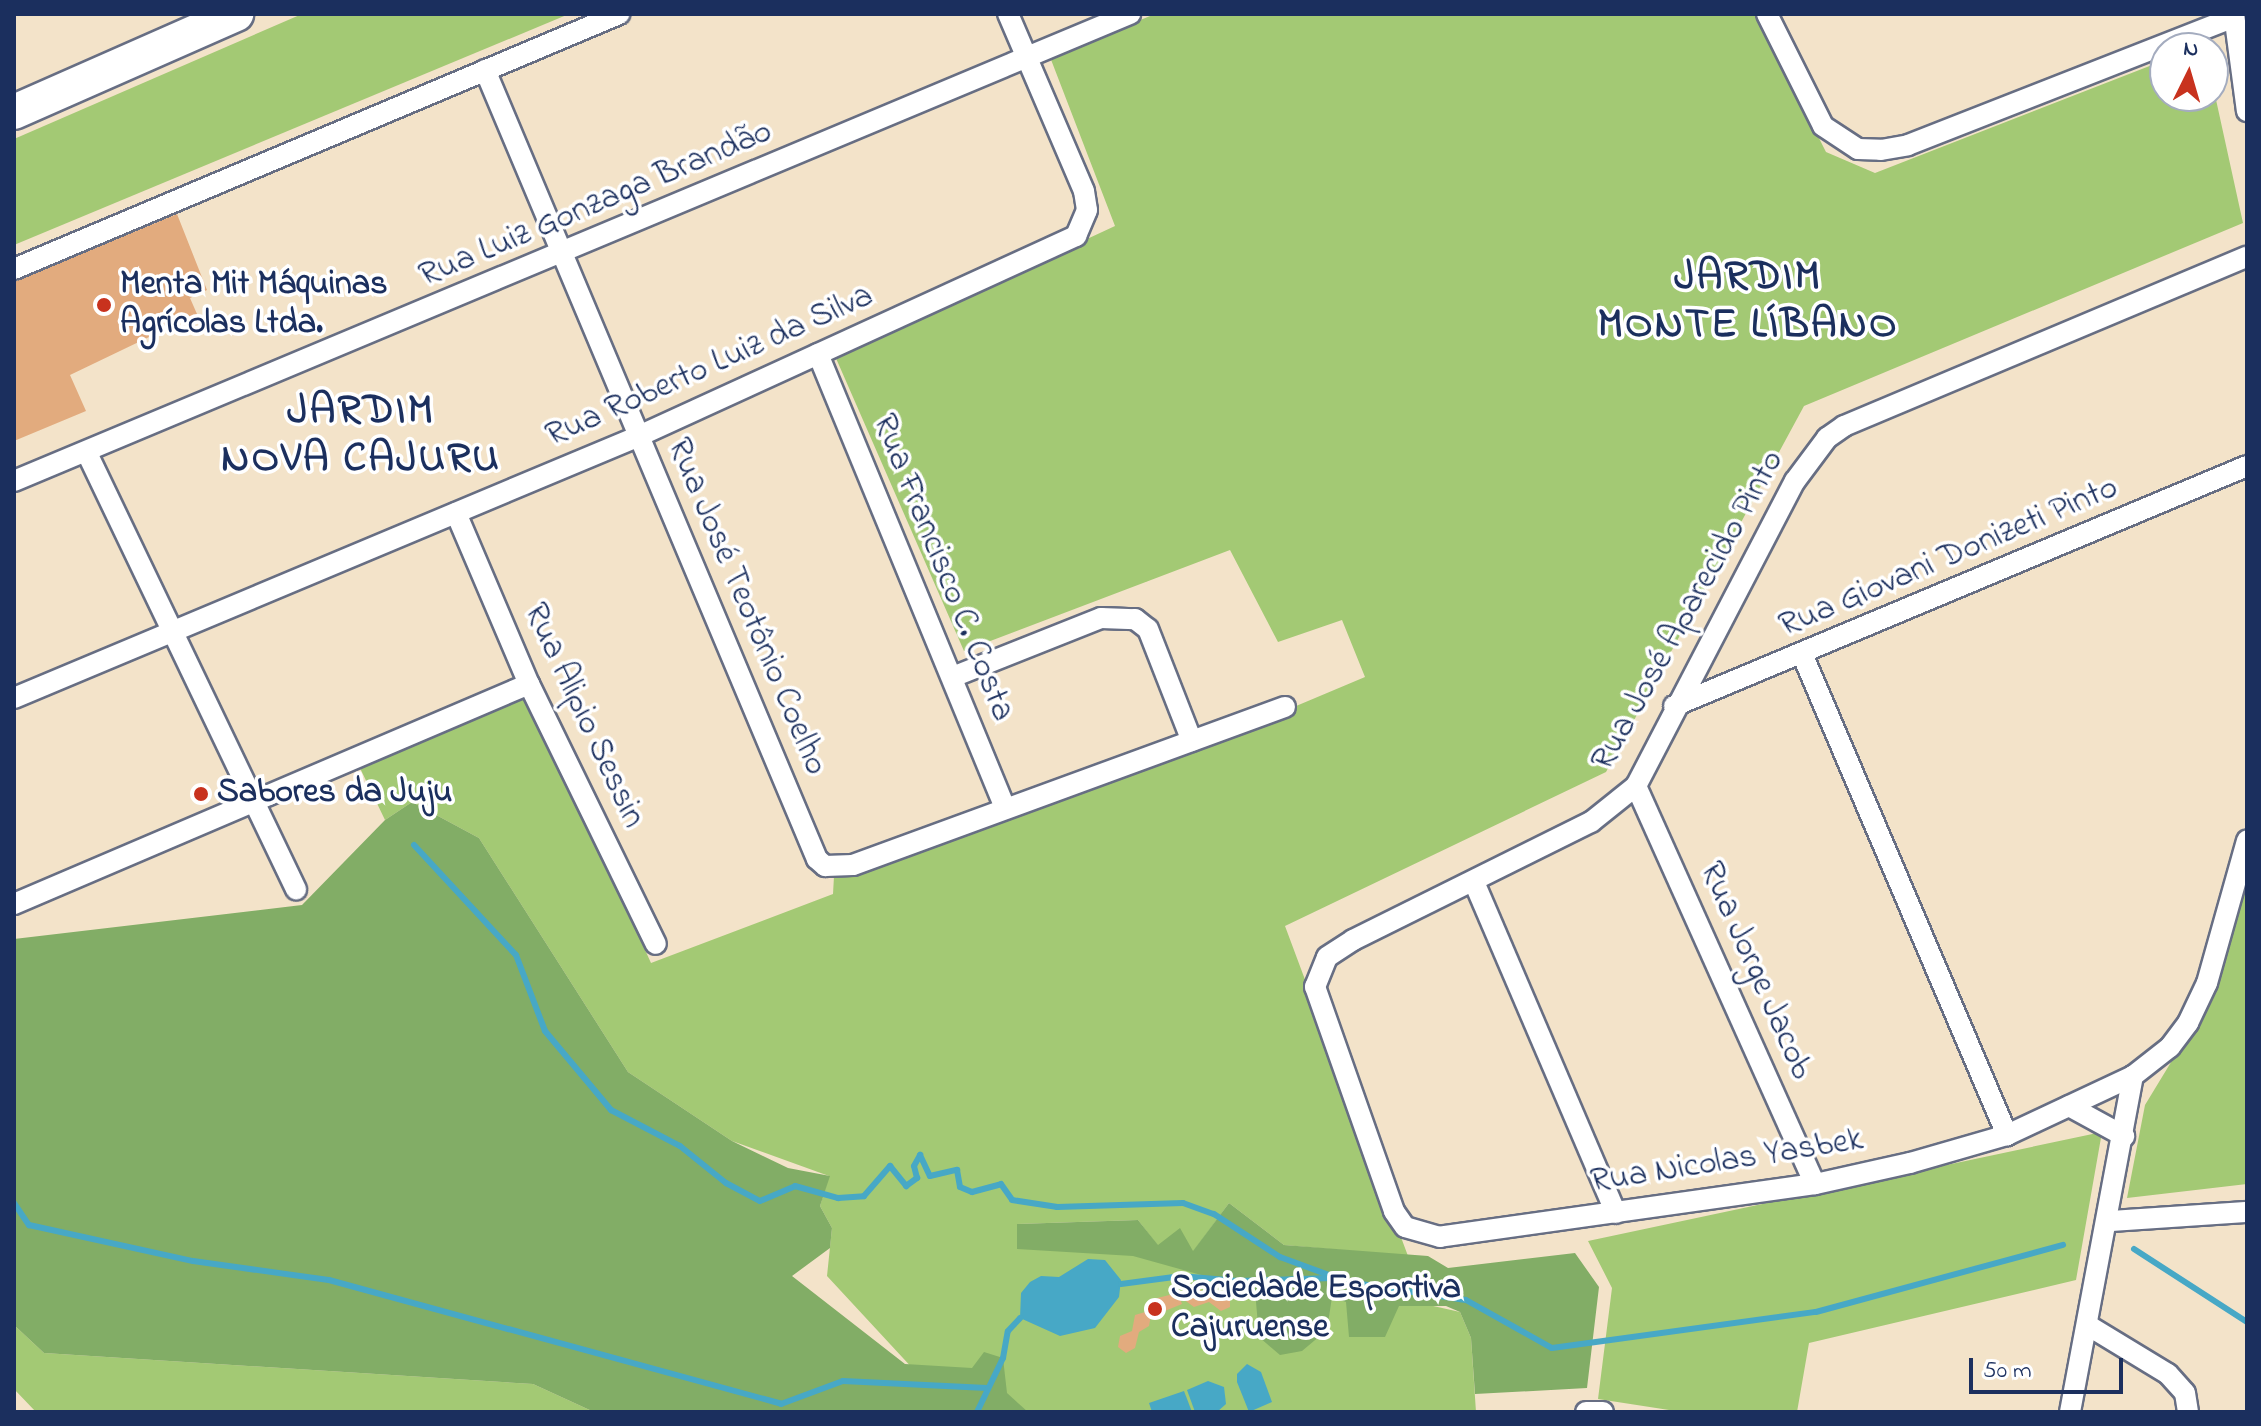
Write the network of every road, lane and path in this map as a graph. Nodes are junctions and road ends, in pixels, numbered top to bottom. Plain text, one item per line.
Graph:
1 (236, 14) edge
2 (619, 14) edge
3 (1008, 14) edge
4 (1130, 14) edge
5 (1767, 14) edge
6 (2234, 16) edge
7 (1025, 59) junction
8 (485, 70) junction
9 (2247, 111) edge
10 (14, 112) edge
11 (562, 254) junction
12 (2247, 257) edge
13 (14, 269) edge
14 (818, 354) junction
15 (639, 436) junction
16 (87, 453) junction
17 (2247, 466) edge
18 (14, 481) edge
19 (456, 513) junction
20 (172, 630) junction
21 (1803, 656) junction
22 (955, 676) junction
23 (529, 684) junction
24 (14, 698) edge
25 (1674, 706) junction
26 (1285, 707) dead end
27 (1192, 741) junction
28 (1636, 786) junction
29 (251, 804) junction
30 (1004, 806) junction
31 (2247, 841) edge
32 (1474, 882) junction
33 (296, 890) dead end
34 (14, 904) edge
35 (656, 944) dead end
36 (2133, 1076) junction
37 (2069, 1106) junction
38 (2007, 1135) junction
39 (2124, 1136) junction
40 (1815, 1184) junction
41 (1394, 1211) joint
42 (2247, 1212) edge
43 (1616, 1213) junction
44 (2110, 1221) junction
45 (2089, 1326) junction
46 (2070, 1412) edge
47 (2188, 1412) edge

1 - 10 main road
2 - 8 street
3 - 7 street
4 - 7 street, Rua Luiz Gonzaga Brandão
5 - 6 street
6 - 9 street
7 - 11 street, Rua Luiz Gonzaga Brandão
7 - 14 street, Rua Roberto Luiz da Silva
8 - 11 street, Rua José Teotônio Coelho
8 - 13 street
11 - 15 street, Rua José Teotônio Coelho
11 - 16 street, Rua Luiz Gonzaga Brandão
12 - 25 street, Rua José Aparecido Pinto
14 - 15 street, Rua Roberto Luiz da Silva
14 - 22 street, Rua Francisco C. Costa
15 - 19 street, Rua Roberto Luiz da Silva
15 - 30 street, Rua José Teotônio Coelho
16 - 18 street, Rua Luiz Gonzaga Brandão
16 - 20 street
17 - 21 street, Rua Giovani Donizeti Pinto
19 - 20 street, Rua Roberto Luiz da Silva
19 - 23 street, Rua Alipio Sessin
20 - 24 street, Rua Roberto Luiz da Silva
20 - 29 street
21 - 25 street, Rua Giovani Donizeti Pinto
21 - 38 street
22 - 27 street
22 - 30 street, Rua Francisco C. Costa
23 - 29 street
23 - 35 street, Rua Alipio Sessin
25 - 28 street, Rua José Aparecido Pinto
26 - 27 street
27 - 30 street
28 - 32 street, Rua José Aparecido Pinto
28 - 40 street, Rua Jorge Jacob
29 - 33 street
29 - 34 street
31 - 36 street, Rua Nicolas Yasbek
32 - 41 street, Rua José Aparecido Pinto
32 - 43 street
36 - 37 street, Rua Nicolas Yasbek
36 - 39 street
37 - 38 street, Rua Nicolas Yasbek
37 - 39 street
38 - 40 street, Rua Nicolas Yasbek
39 - 44 street
40 - 43 street, Rua Nicolas Yasbek
41 - 43 street, Rua Nicolas Yasbek
42 - 44 street
44 - 45 street
45 - 46 street
45 - 47 street

